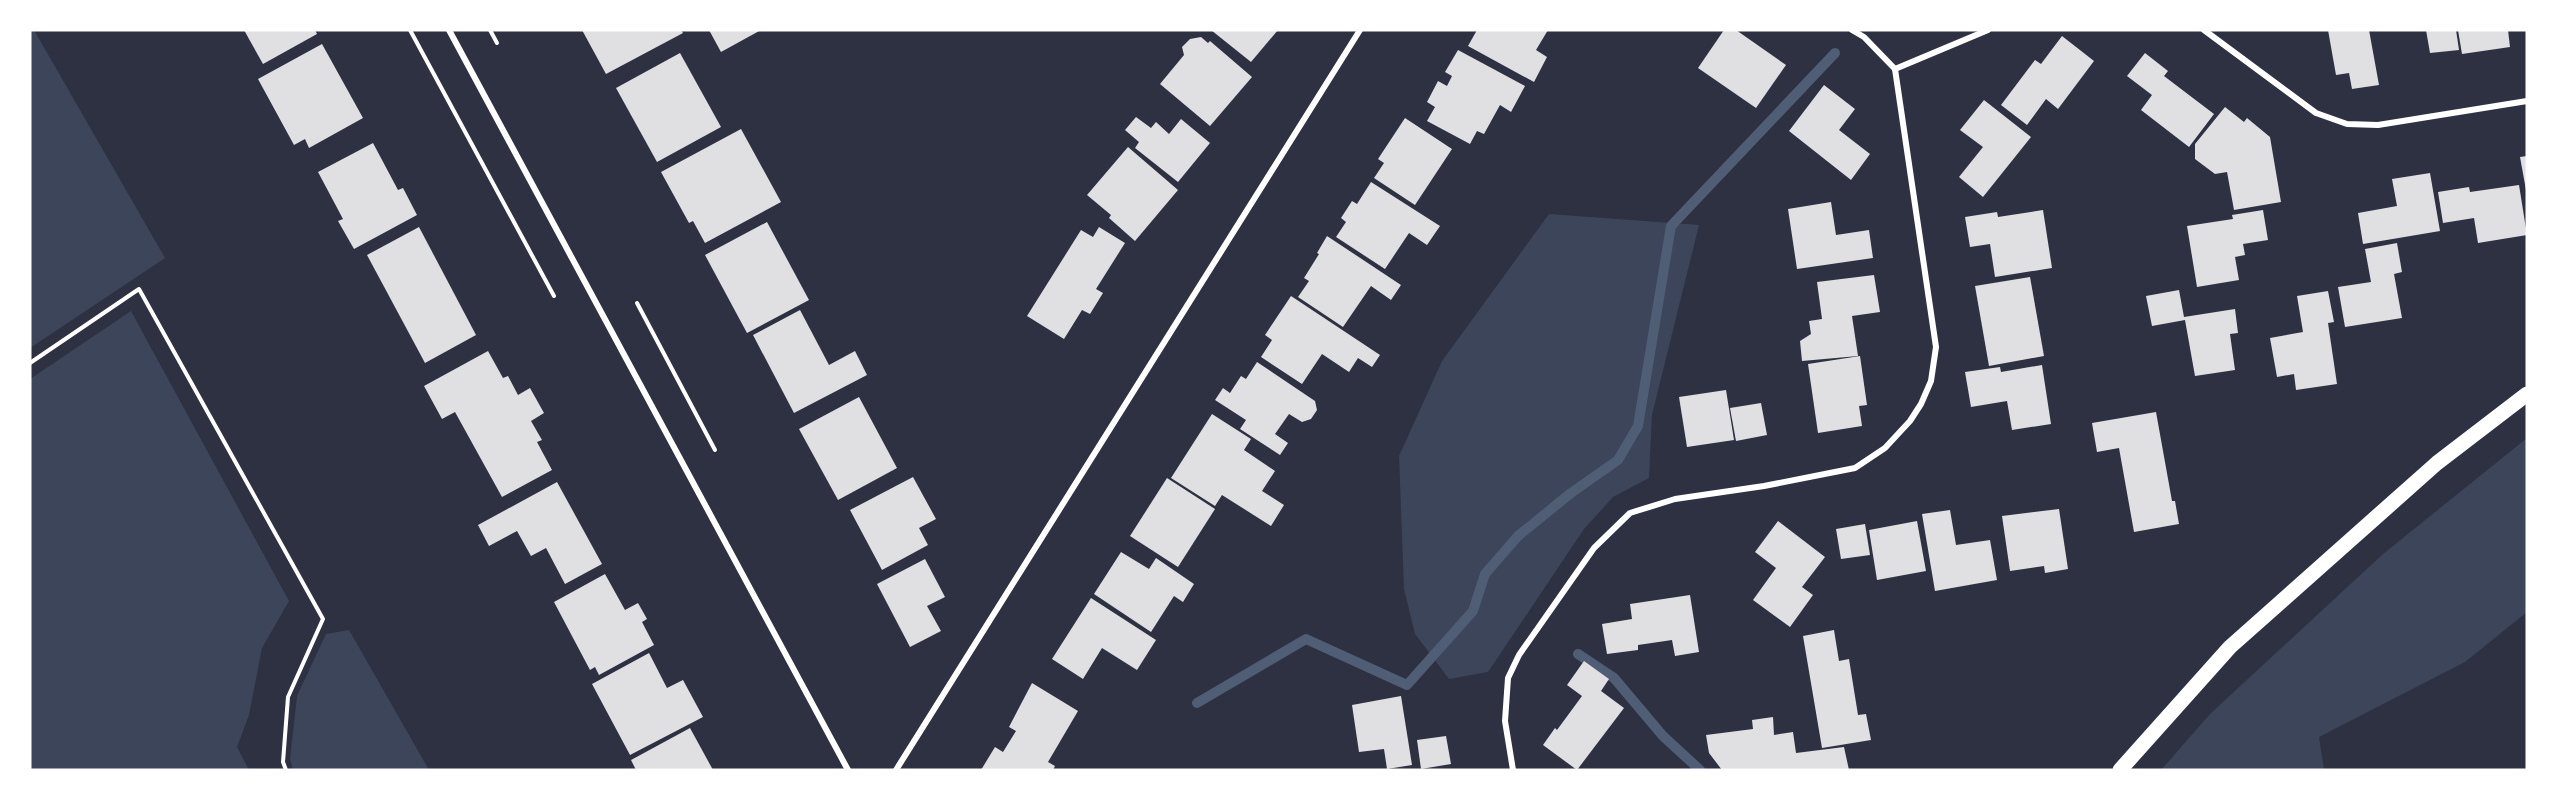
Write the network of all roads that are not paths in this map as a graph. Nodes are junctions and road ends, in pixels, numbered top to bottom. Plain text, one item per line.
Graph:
1 (449, 30) edge
2 (1360, 30) edge
3 (1852, 30) edge
4 (1988, 30) edge
5 (2204, 30) edge
6 (1895, 69) junction
7 (2527, 101) edge
8 (2527, 394) edge
9 (848, 770) edge
10 (896, 770) edge
11 (1513, 770) edge
12 (2120, 770) edge

1 - 9 street
2 - 10 street
3 - 6 street
4 - 6 street
5 - 7 street
6 - 11 street
8 - 12 main road

